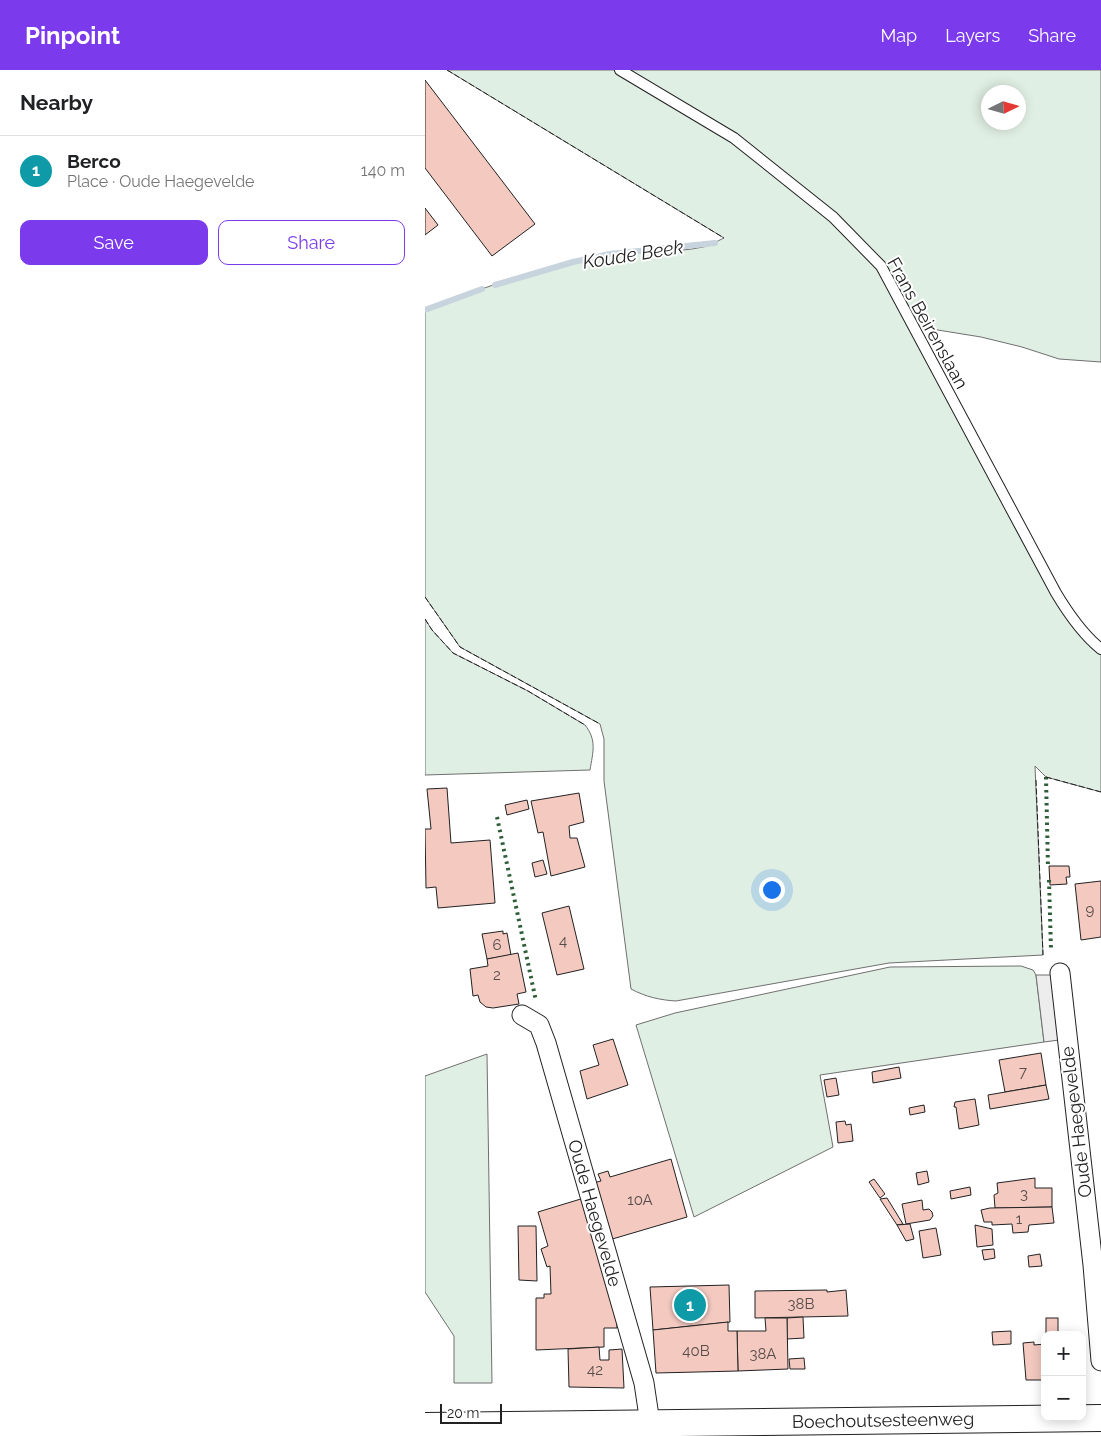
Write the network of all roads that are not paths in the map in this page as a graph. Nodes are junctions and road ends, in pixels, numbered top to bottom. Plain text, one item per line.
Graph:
1 (620, 70) edge
2 (1101, 649) edge
3 (1060, 973) dead end
4 (522, 1015) dead end
5 (1101, 1362) edge
6 (1101, 1418) edge
7 (649, 1422) junction
8 (425, 1426) edge

1 - 2 lane, Frans Beirenslaan
3 - 5 street, Oude Haegevelde
4 - 7 street, Oude Haegevelde
6 - 7 street, Boechoutsesteenweg
7 - 8 street, Boechoutsesteenweg

